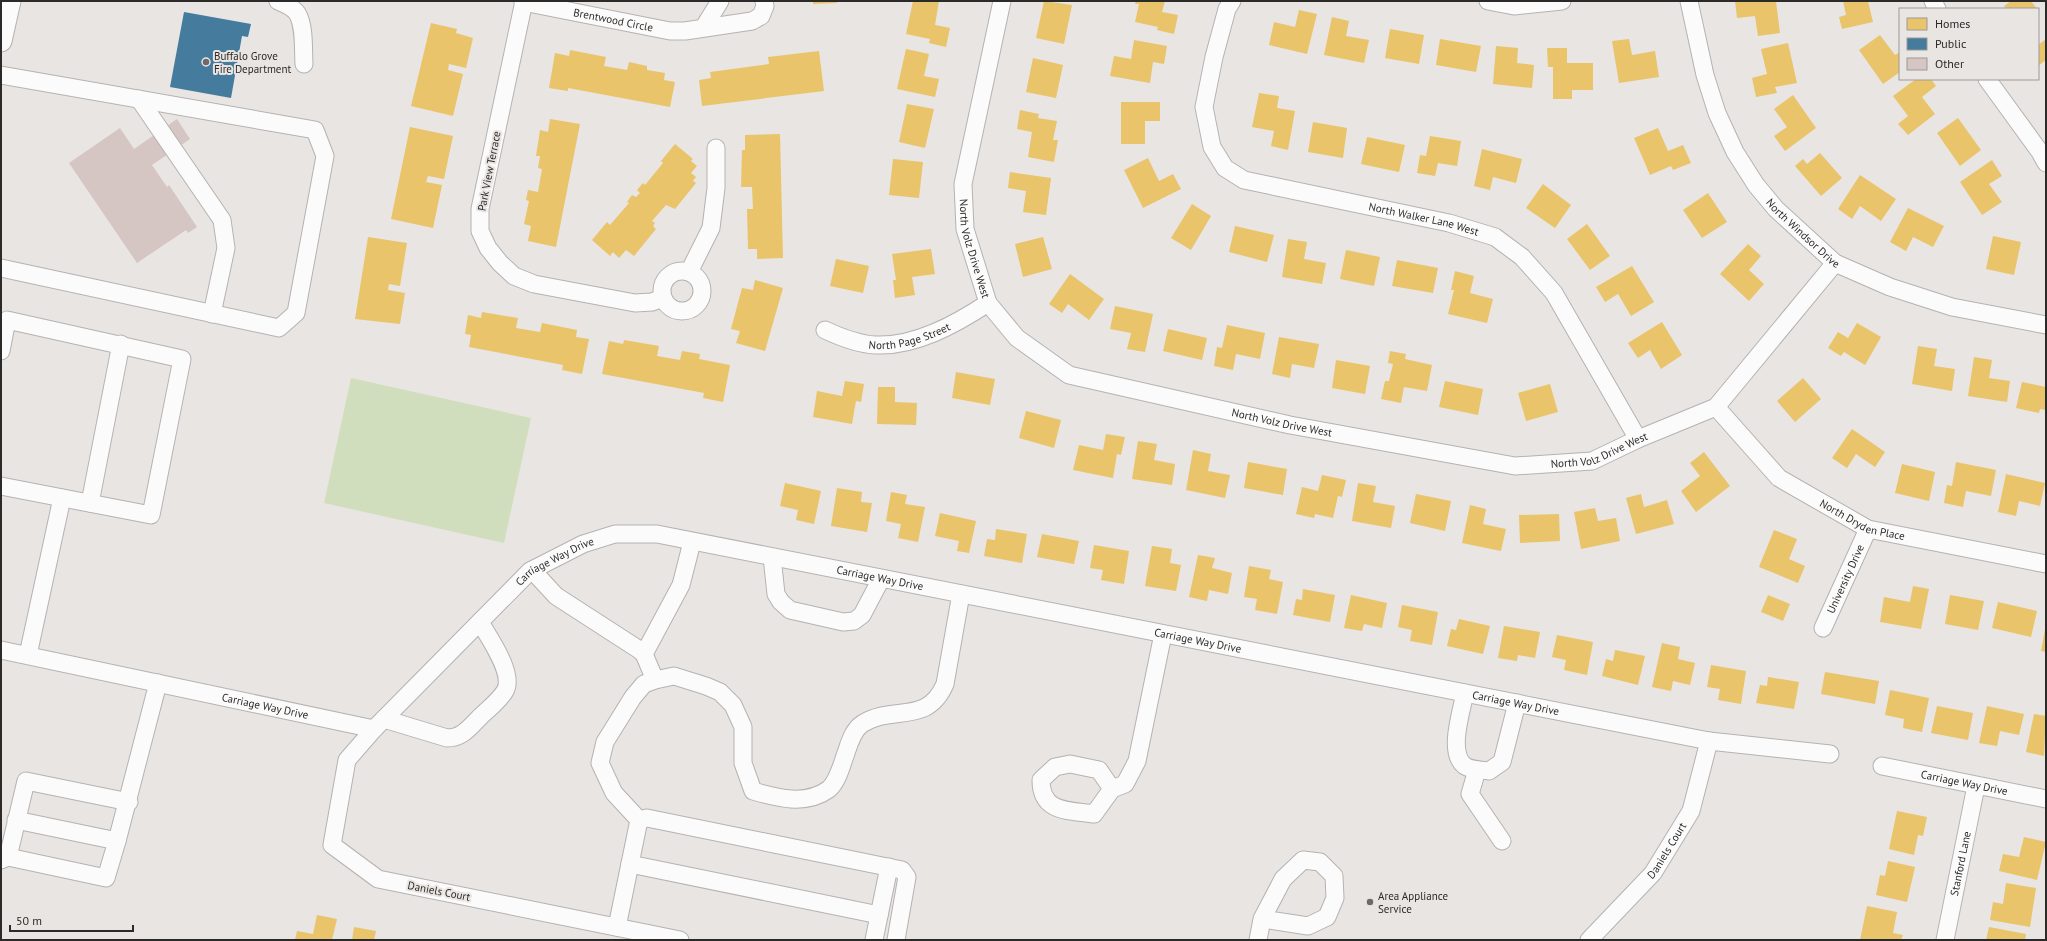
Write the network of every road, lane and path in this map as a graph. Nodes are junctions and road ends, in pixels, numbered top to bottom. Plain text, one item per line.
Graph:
1 (10, 1) edge
2 (278, 1) edge
3 (720, 1) edge
4 (764, 1) edge
5 (1002, 1) edge
6 (1232, 1) edge
7 (1488, 1) edge
8 (1562, 1) edge
9 (1689, 1) edge
10 (524, 2) edge
11 (704, 27) junction
12 (1, 41) edge
13 (304, 64) dead end
14 (1, 75) edge
15 (1988, 80) edge
16 (139, 99) junction
17 (716, 148) dead end
18 (2046, 163) edge
19 (1835, 263) junction
20 (1, 268) edge
21 (689, 272) junction
22 (662, 298) junction
23 (988, 302) junction
24 (212, 314) junction
25 (2046, 325) edge
26 (825, 330) dead end
27 (122, 344) junction
28 (1, 351) edge
29 (1716, 407) junction
30 (1638, 439) junction
31 (1, 486) edge
32 (62, 498) junction
33 (90, 503) junction
34 (1868, 529) junction
35 (692, 542) junction
36 (772, 557) junction
37 (2046, 564) edge
38 (532, 570) junction
39 (881, 578) junction
40 (961, 594) junction
41 (480, 622) junction
42 (1823, 628) dead end
43 (1163, 634) junction
44 (1, 650) edge
45 (644, 654) junction
46 (28, 655) junction
47 (656, 680) junction
48 (158, 683) junction
49 (1465, 693) junction
50 (1517, 703) junction
51 (379, 724) junction
52 (1710, 741) junction
53 (1830, 754) dead end
54 (1882, 766) dead end
55 (1477, 770) junction
56 (1976, 786) junction
57 (1112, 788) dead end
58 (2046, 799) edge
59 (129, 802) junction
60 (16, 820) junction
61 (639, 820) junction
62 (117, 841) junction
63 (1502, 841) dead end
64 (5, 858) edge
65 (630, 864) junction
66 (889, 867) junction
67 (879, 915) junction
68 (1262, 919) junction
69 (617, 927) junction
70 (680, 940) edge
71 (874, 940) edge
72 (896, 940) edge
73 (1258, 940) edge
74 (1589, 940) edge
75 (1945, 940) edge

1 - 12 main road
2 - 13 street
3 - 11 street
4 - 11 street, Brentwood Circle
5 - 23 street, North Volz Drive West
6 - 30 street, North Walker Lane West
7 - 8 street
9 - 19 street, North Windsor Drive
10 - 11 street, Brentwood Circle
10 - 22 street, Park View Terrace
14 - 16 street
15 - 18 street
16 - 24 street
16 - 24 street
17 - 21 street
19 - 25 street, North Windsor Drive
19 - 29 street, North Volz Drive West
20 - 24 street
21 - 22 street
21 - 22 street
23 - 26 street, North Page Street
23 - 30 street, North Volz Drive West
27 - 28 street
27 - 33 street
27 - 33 street
29 - 30 street, North Volz Drive West
29 - 34 street, North Dryden Place
31 - 32 street
32 - 33 street
32 - 46 street
34 - 37 street, North Dryden Place
34 - 42 street, University Drive
35 - 36 street, Carriage Way Drive
35 - 38 street, Carriage Way Drive
35 - 45 street
36 - 39 street, Carriage Way Drive
36 - 39 street
38 - 41 street, Carriage Way Drive
38 - 45 street
39 - 40 street, Carriage Way Drive
40 - 43 street, Carriage Way Drive
40 - 47 street
41 - 51 street, Carriage Way Drive
41 - 51 street
43 - 49 street, Carriage Way Drive
43 - 57 street
44 - 46 street, Carriage Way Drive
45 - 47 street
46 - 48 street, Carriage Way Drive
47 - 61 street
48 - 51 street, Carriage Way Drive
48 - 59 street
49 - 50 street, Carriage Way Drive
49 - 55 street
50 - 52 street, Carriage Way Drive
50 - 55 street
51 - 69 street, Daniels Court
52 - 53 street, Carriage Way Drive
52 - 74 street, Daniels Court
54 - 56 street, Carriage Way Drive
55 - 63 street
56 - 58 street, Carriage Way Drive
56 - 75 street, Stanford Lane
59 - 60 street
59 - 62 street
60 - 62 street
60 - 64 street
61 - 65 street
61 - 66 street
62 - 64 street
65 - 67 street
65 - 69 street
66 - 67 street
66 - 72 street
67 - 71 street
68 - 68 street
68 - 73 street
69 - 70 street, Daniels Court

